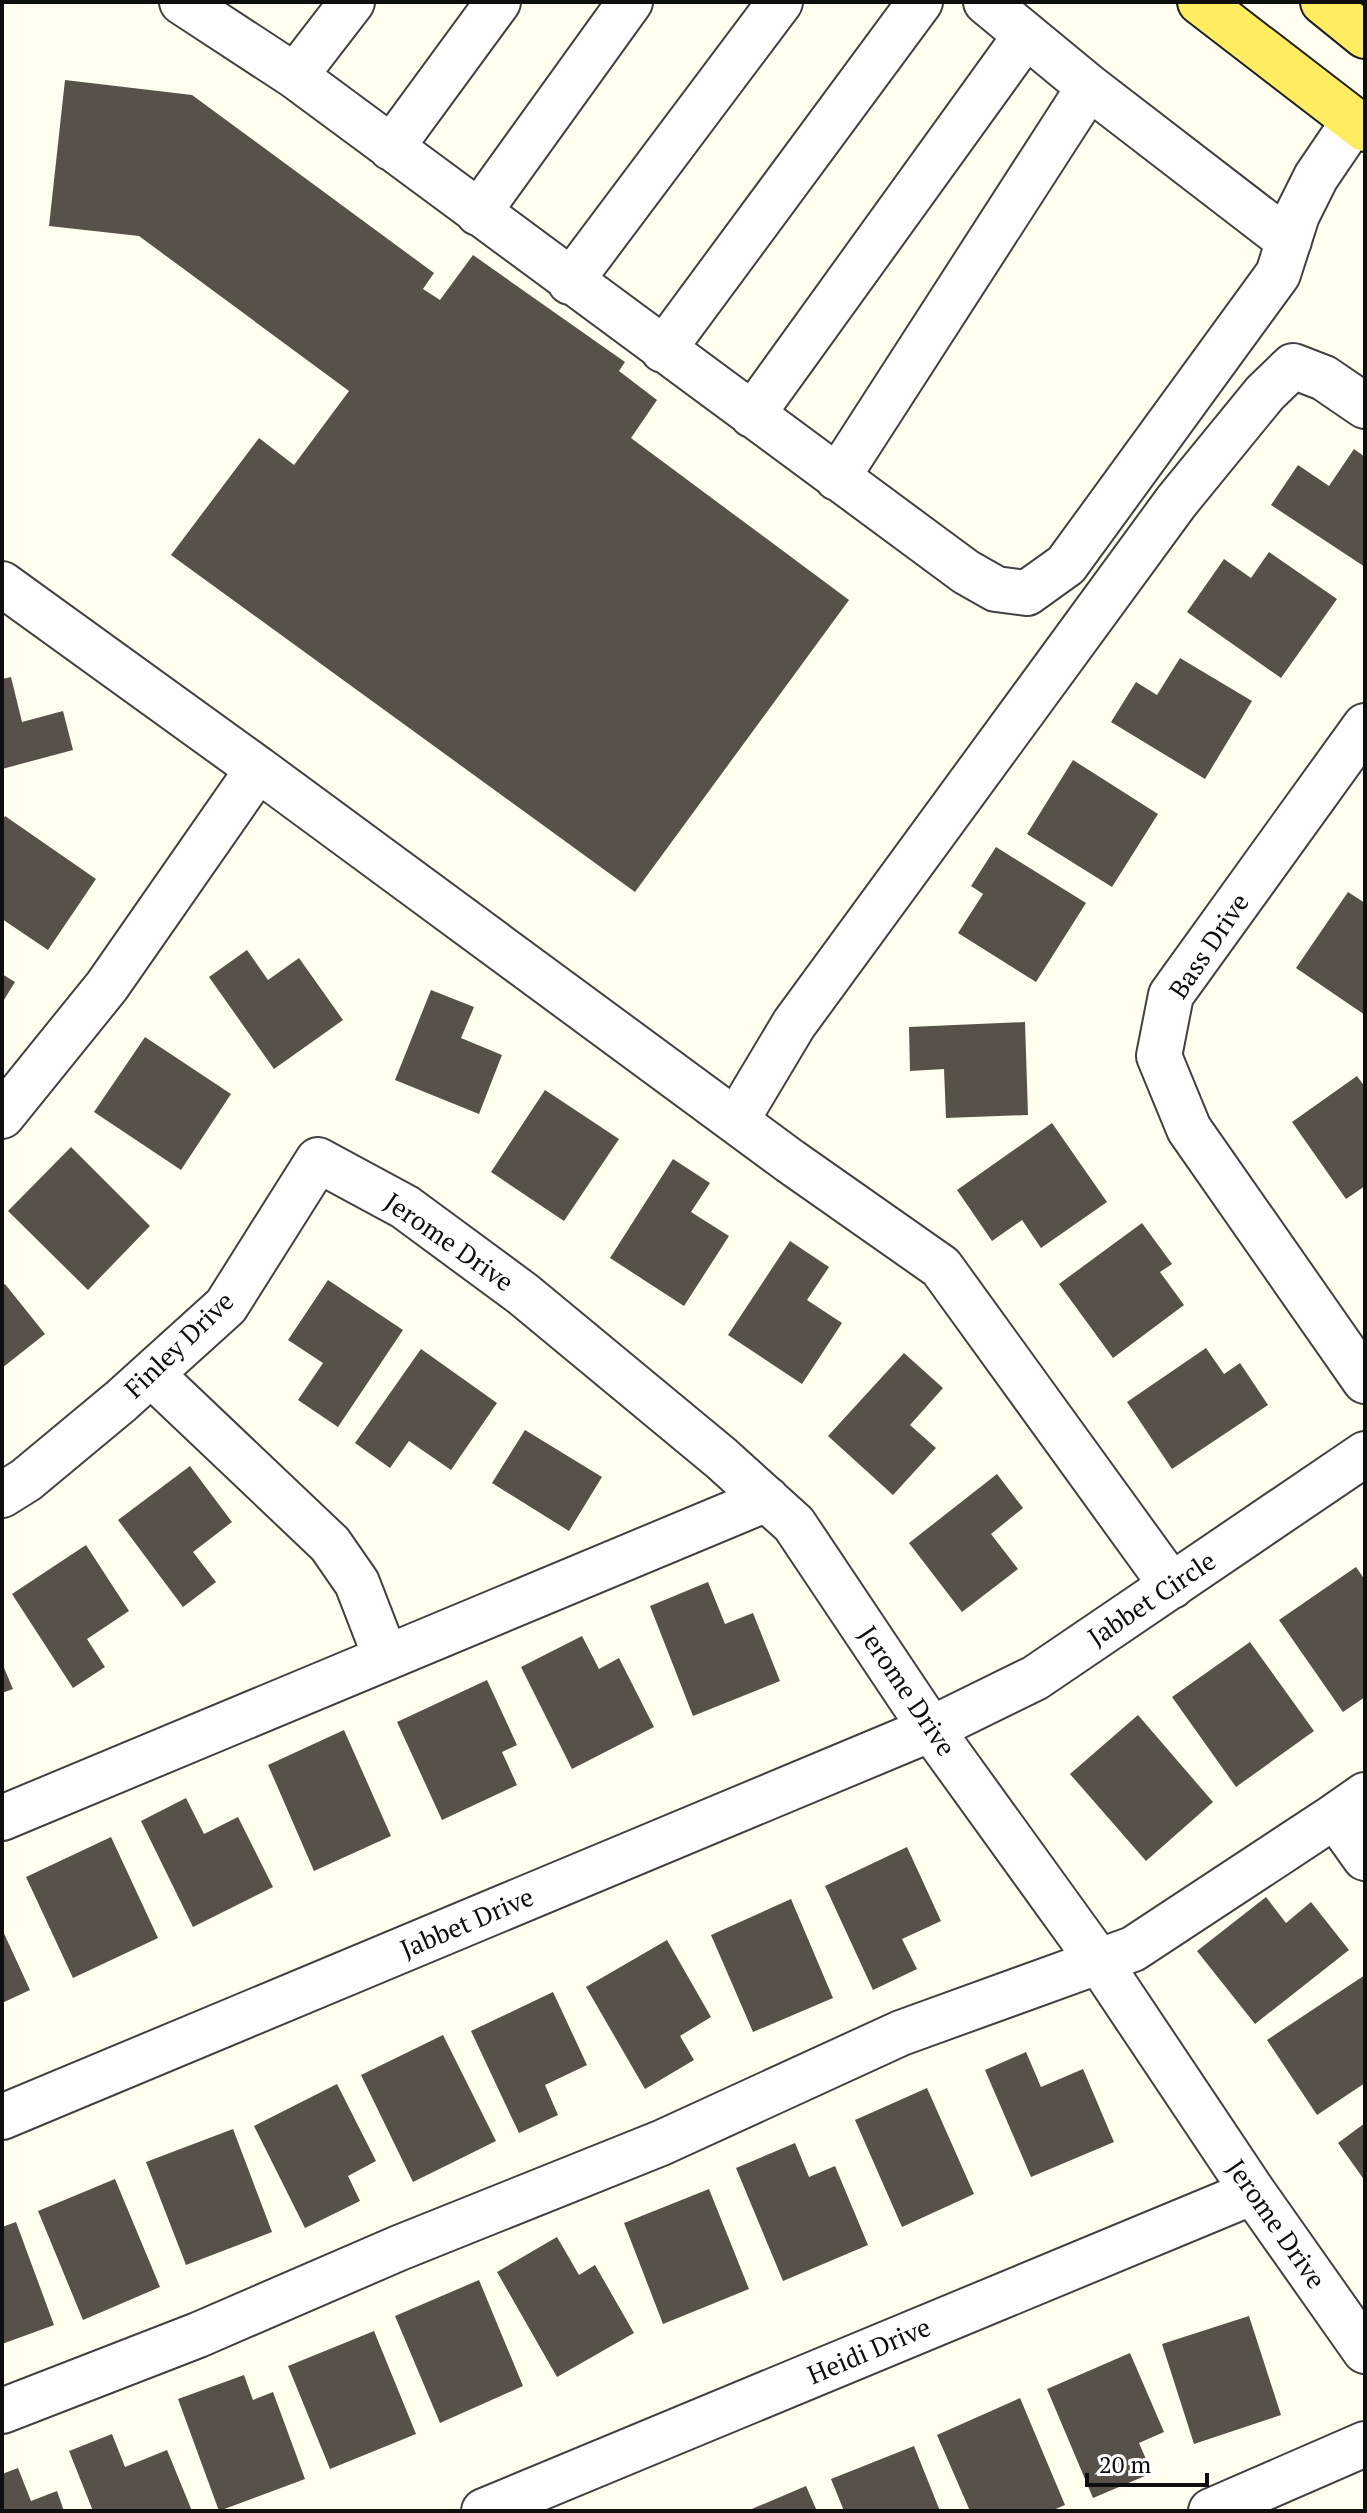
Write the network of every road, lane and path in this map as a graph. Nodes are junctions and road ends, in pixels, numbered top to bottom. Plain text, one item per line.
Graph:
1 (352, 2) edge
2 (498, 2) edge
3 (630, 2) edge
4 (780, 2) edge
5 (920, 2) edge
6 (986, 2) edge
7 (1200, 2) edge
8 (1323, 2) edge
9 (207, 8) edge
10 (1026, 35) junction
11 (1365, 36) edge
12 (295, 76) junction
13 (1089, 87) junction
14 (1360, 125) edge
15 (391, 148) junction
16 (478, 213) junction
17 (1289, 241) junction
18 (570, 282) junction
19 (663, 350) junction
20 (1365, 406) edge
21 (752, 415) junction
22 (837, 478) junction
23 (2, 584) edge
24 (1365, 726) edge
25 (258, 769) junction
26 (2, 1116) edge
27 (736, 1121) junction
28 (318, 1160) joint
29 (151, 1374) junction
30 (1365, 1381) edge
31 (1365, 1454) edge
32 (2, 1495) edge
33 (767, 1499) junction
34 (1172, 1586) junction
35 (386, 1658) junction
36 (931, 1729) junction
37 (1350, 1805) edge
38 (2, 1818) edge
39 (1365, 1858) edge
40 (1100, 1963) junction
41 (2, 2117) edge
42 (1253, 2192) junction
43 (1365, 2351) edge
44 (2, 2411) edge
45 (1365, 2444) edge
46 (484, 2511) edge
47 (1211, 2511) edge

1 - 12 street
2 - 15 street
3 - 16 street
4 - 18 street
5 - 19 street
6 - 10 street
7 - 14 main road
8 - 11 main road
9 - 12 street
10 - 13 street
10 - 21 street
12 - 15 street
13 - 17 street
13 - 22 street
14 - 17 street
15 - 16 street
16 - 18 street
17 - 22 street
18 - 19 street
19 - 21 street
20 - 27 street
21 - 22 street
23 - 25 street
24 - 30 street, Bass Drive
25 - 26 street
25 - 27 street
27 - 34 street
28 - 29 street, Finley Drive
28 - 33 street, Jerome Drive
29 - 32 street, Finley Drive
29 - 35 street
31 - 34 street, Jabbet Circle
33 - 35 street
33 - 36 street, Jerome Drive
34 - 36 street, Jabbet Circle
35 - 38 street
36 - 40 street, Jerome Drive
36 - 41 street, Jabbet Drive
37 - 39 street
37 - 40 street
40 - 42 street, Jerome Drive
40 - 44 street
42 - 43 street, Jerome Drive
42 - 46 street, Heidi Drive
45 - 47 street

